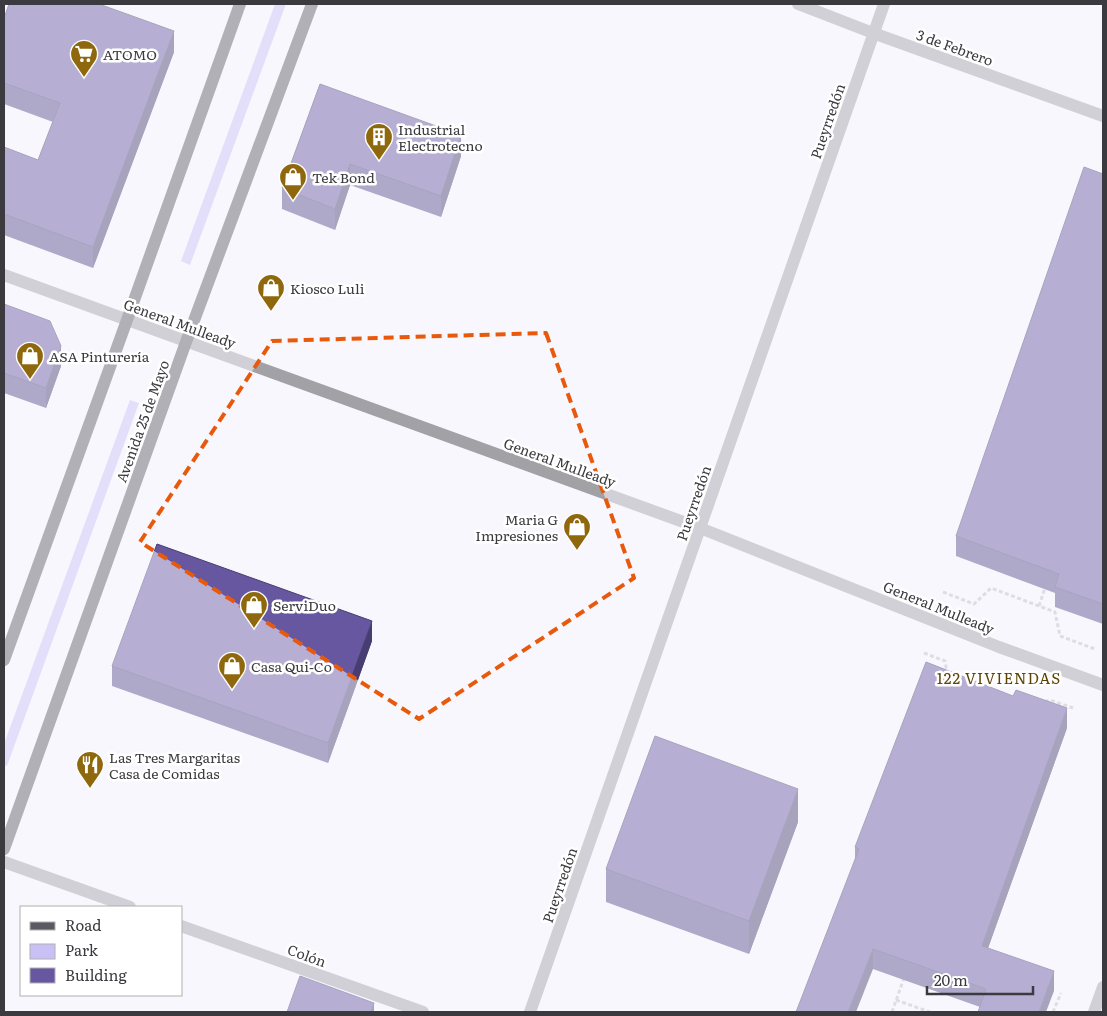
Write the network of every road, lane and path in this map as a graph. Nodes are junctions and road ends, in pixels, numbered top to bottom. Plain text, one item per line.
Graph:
1 (240, 4) edge
2 (312, 4) edge
3 (798, 4) edge
4 (884, 4) edge
5 (873, 33) junction
6 (1103, 116) edge
7 (4, 275) edge
8 (128, 320) junction
9 (186, 342) junction
10 (700, 528) junction
11 (1048, 578) edge
12 (943, 592) dead end
13 (1039, 606) junction
14 (1096, 649) dead end
15 (924, 653) dead end
16 (4, 660) edge
17 (948, 675) edge
18 (1103, 685) edge
19 (1043, 704) edge
20 (1072, 708) dead end
21 (4, 849) edge
22 (4, 862) edge
23 (127, 906) edge
24 (182, 926) edge
25 (906, 972) edge
26 (1103, 988) edge
27 (1061, 993) dead end
28 (896, 1000) junction
29 (423, 1012) edge
30 (530, 1012) edge
31 (892, 1012) edge
32 (930, 1012) edge
33 (1053, 1012) edge
34 (1094, 1012) edge

1 - 8 main road
2 - 9 main road, Avenida 25 de Mayo
3 - 5 street, 3 de Febrero
4 - 5 street, Pueyrredón
5 - 6 street, 3 de Febrero
5 - 10 street, Pueyrredón
7 - 8 street, General Mulleady
8 - 9 street, General Mulleady
8 - 16 main road
9 - 10 street, General Mulleady
9 - 21 main road, Avenida 25 de Mayo
10 - 18 street, General Mulleady
10 - 30 street, Pueyrredón
11 - 13 path
12 - 13 path
13 - 14 path
15 - 17 path
19 - 20 path
22 - 23 street
24 - 29 street, Colón
25 - 28 path
26 - 34 street
27 - 33 path
28 - 31 path
28 - 32 path

